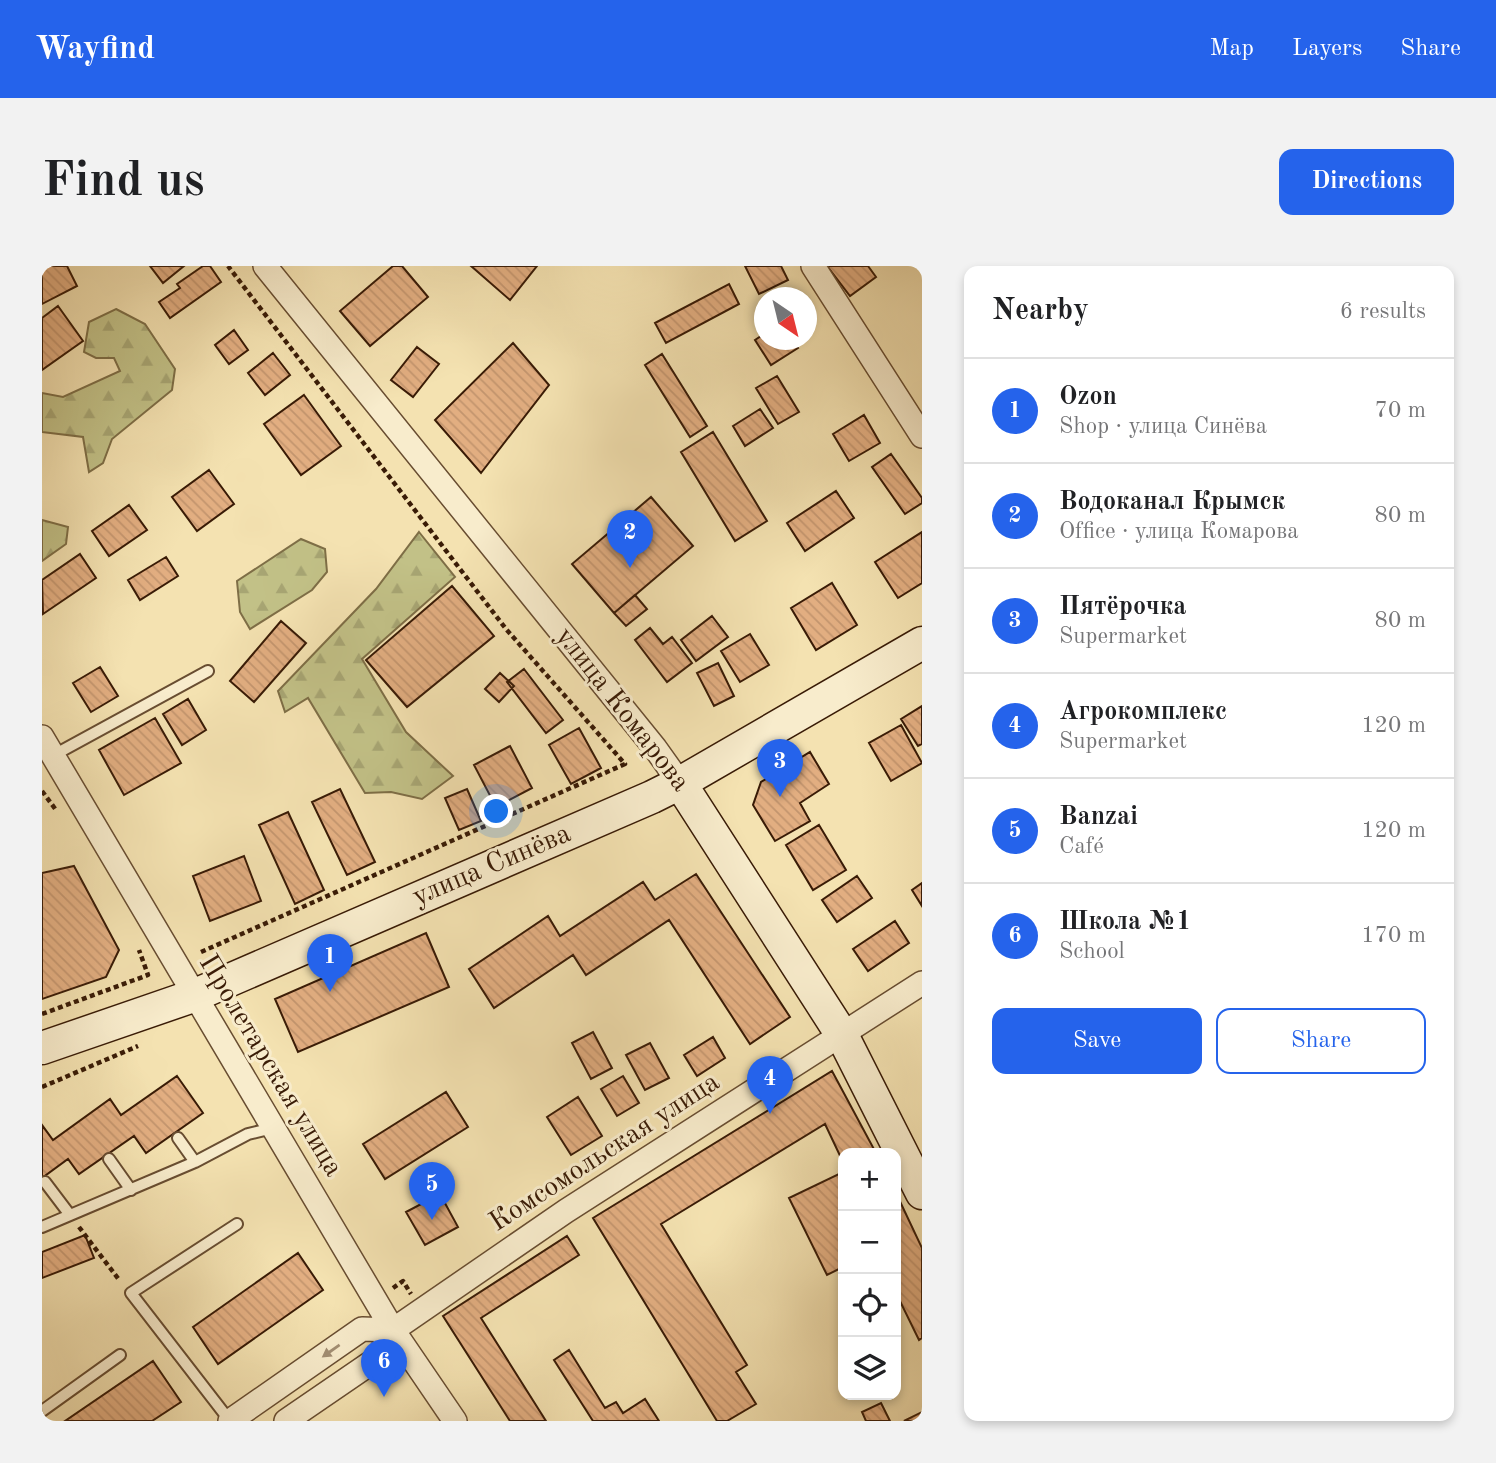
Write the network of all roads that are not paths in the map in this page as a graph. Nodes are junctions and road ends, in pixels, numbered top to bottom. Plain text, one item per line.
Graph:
1 (265, 266) edge
2 (813, 266) edge
3 (922, 436) edge
4 (922, 643) edge
5 (208, 671) dead end
6 (48, 746) edge
7 (680, 783) junction
8 (922, 983) edge
9 (192, 996) junction
10 (842, 1035) junction
11 (42, 1048) edge
12 (273, 1128) junction
13 (178, 1138) dead end
14 (109, 1159) dead end
15 (195, 1162) junction
16 (45, 1182) dead end
17 (131, 1189) junction
18 (922, 1193) edge
19 (70, 1215) junction
20 (237, 1224) dead end
21 (42, 1227) edge
22 (393, 1330) junction
23 (120, 1356) dead end
24 (42, 1411) edge
25 (230, 1421) edge
26 (286, 1421) edge
27 (455, 1421) edge

1 - 7 street, улица Комарова
2 - 3 street
4 - 7 main road, улица Синёва
5 - 6 lane
6 - 9 street, Пролетарская улица
7 - 9 main road, улица Синёва
7 - 10 main road, улица Комарова
8 - 10 street, Комсомольская улица
9 - 11 main road, улица Синёва
9 - 12 street, Пролетарская улица
10 - 18 main road, улица Комарова
10 - 22 street, Комсомольская улица
12 - 15 lane
12 - 22 street, Пролетарская улица
13 - 15 lane
14 - 17 lane
15 - 17 lane
16 - 19 lane
17 - 19 lane
19 - 21 lane
20 - 25 lane
22 -> 25 street
22 - 26 street, Комсомольская улица
22 - 27 street, Пролетарская улица
23 - 24 lane

